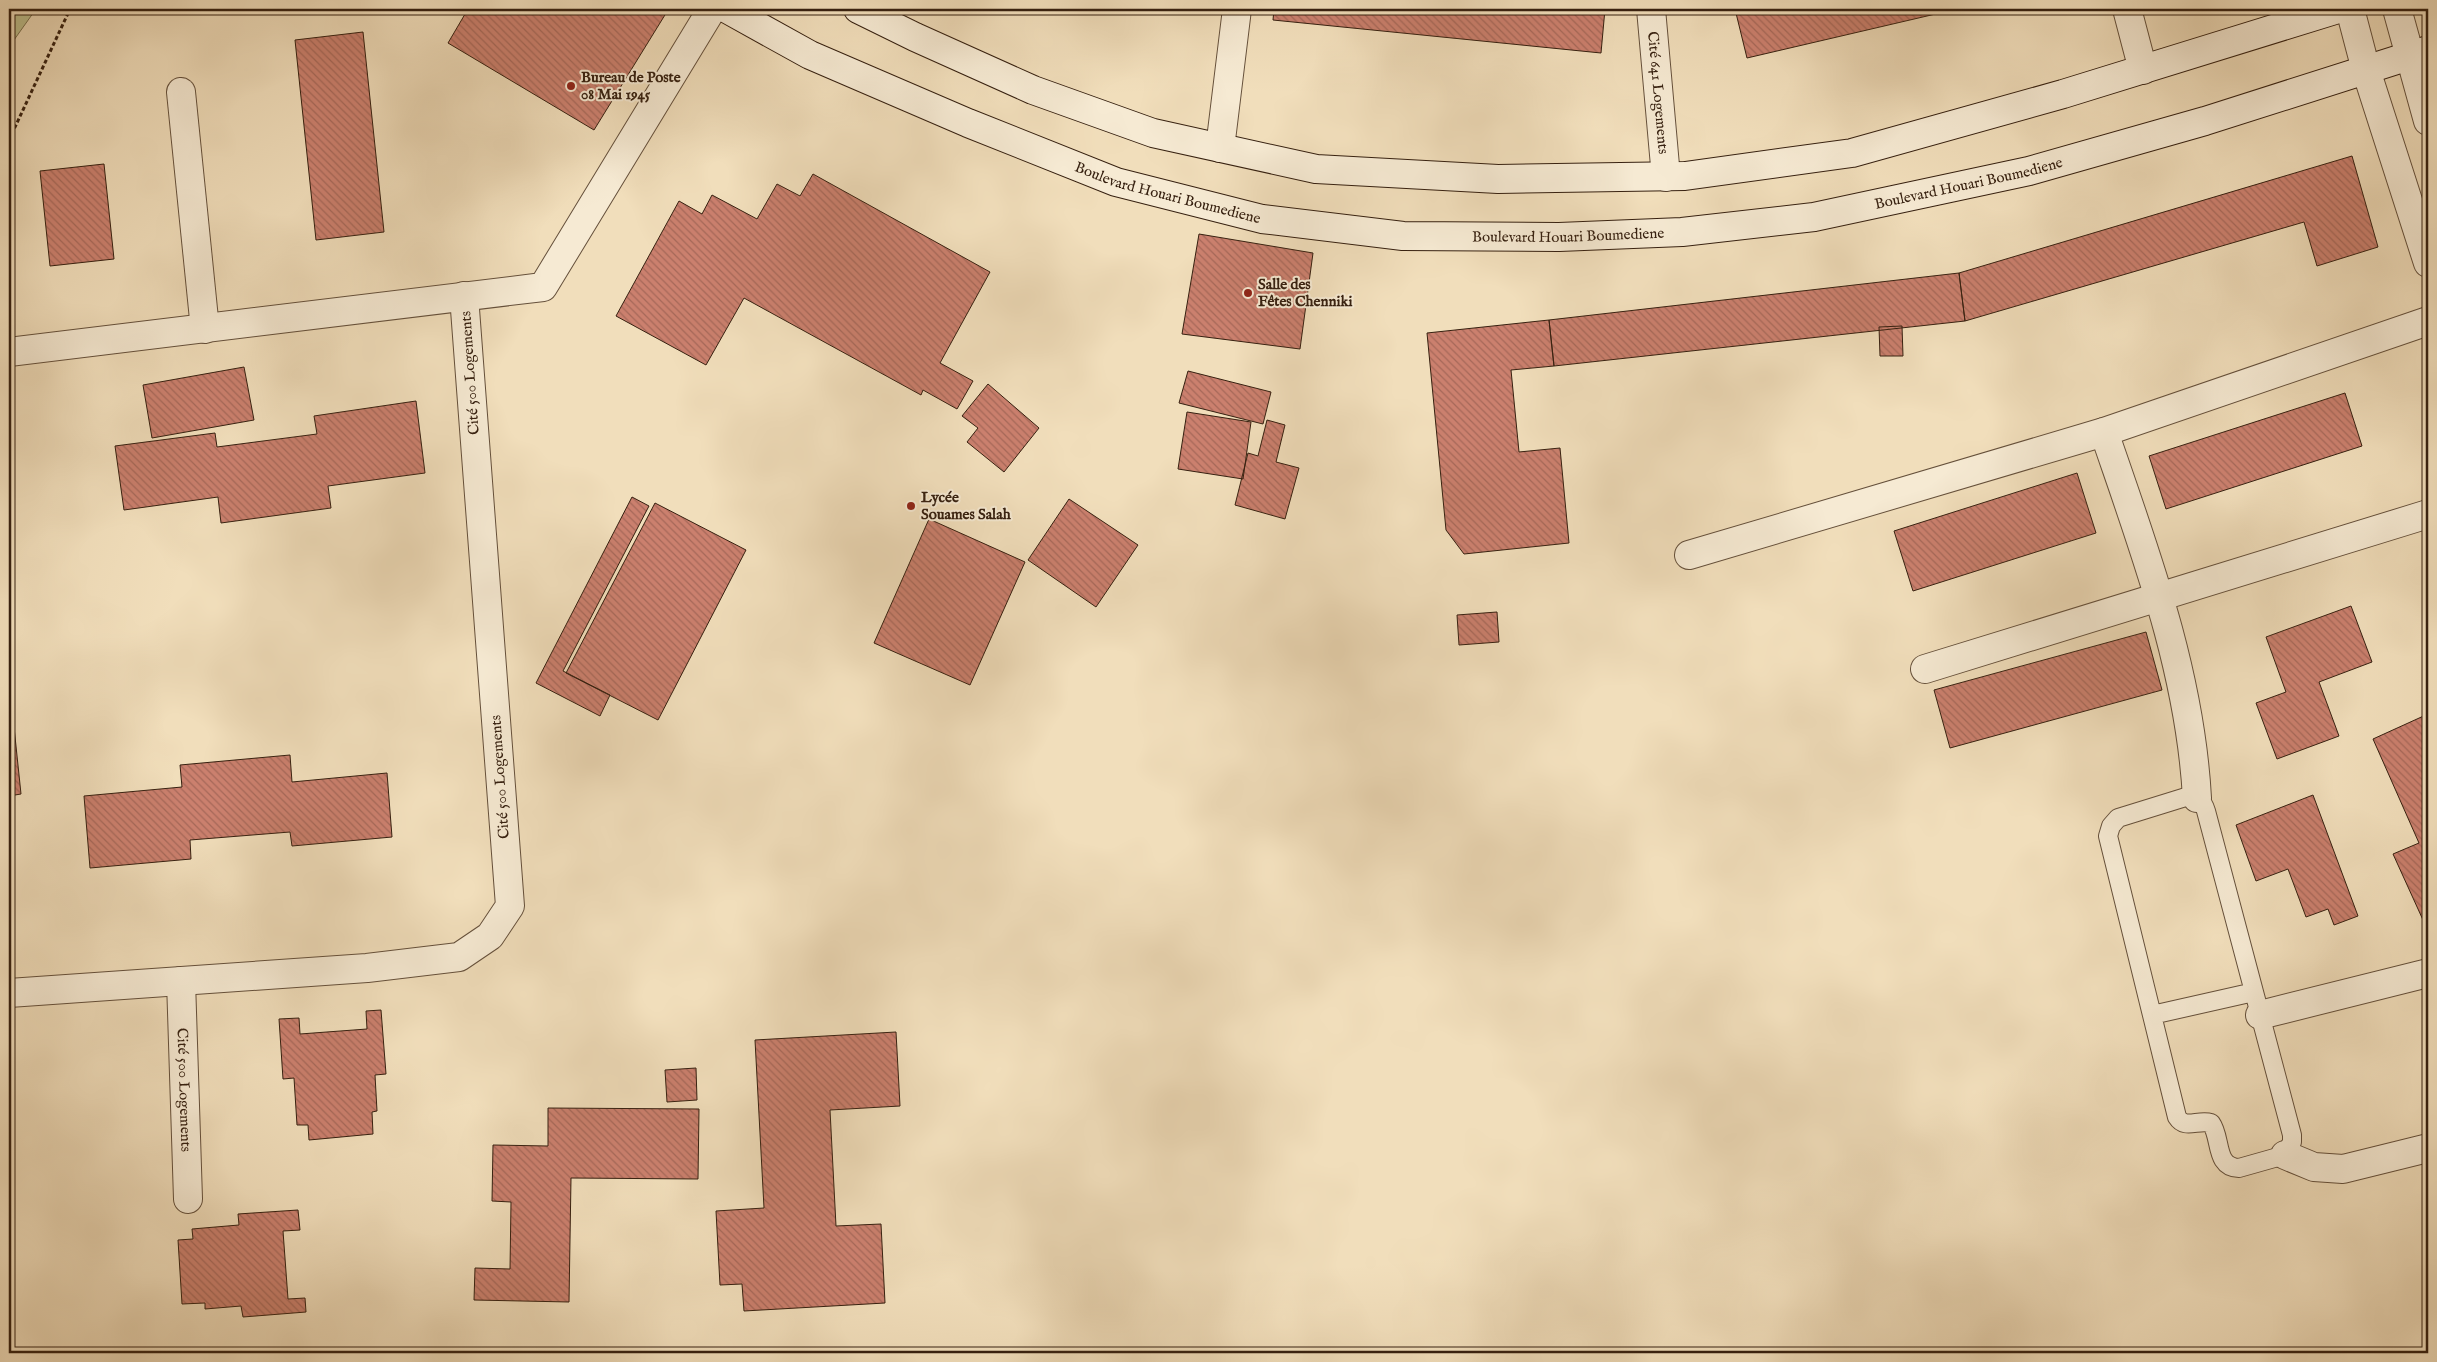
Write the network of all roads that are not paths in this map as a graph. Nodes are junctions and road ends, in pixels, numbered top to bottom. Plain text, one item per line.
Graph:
1 (712, 9) edge
2 (727, 9) edge
3 (858, 9) edge
4 (1237, 9) edge
5 (1651, 9) edge
6 (2127, 9) edge
7 (2338, 9) edge
8 (2350, 9) edge
9 (2397, 9) edge
10 (2419, 54) edge
11 (2143, 70) junction
12 (2366, 70) junction
13 (181, 92) dead end
14 (2428, 121) edge
15 (1220, 148) junction
16 (1666, 177) junction
17 (2428, 263) edge
18 (464, 296) junction
19 (2428, 321) edge
20 (204, 329) junction
21 (9, 352) edge
22 (2104, 432) junction
23 (2428, 514) edge
24 (1689, 555) dead end
25 (2160, 596) junction
26 (1926, 668) dead end
27 (2197, 798) junction
28 (2428, 973) edge
29 (181, 981) junction
30 (9, 994) edge
31 (2257, 1003) junction
32 (2152, 1015) junction
33 (2428, 1148) edge
34 (2285, 1155) junction
35 (188, 1199) dead end

1 - 18 street, Cité 500 Logements
2 - 12 street, Boulevard Houari Boumediene
3 - 15 street
4 - 15 street
5 - 16 street, Cité 641 Logements
6 - 11 street
7 - 11 street
8 - 12 street
9 - 10 street
10 - 12 street, Boulevard Houari Boumediene
10 - 14 street
11 - 16 street
12 - 17 street
13 - 20 street
15 - 16 street
18 - 20 street, Cité 500 Logements
18 - 29 street, Cité 500 Logements
19 - 22 street
20 - 21 street, Cité 500 Logements
22 - 24 street
22 - 25 street
23 - 25 street
25 - 26 street
25 - 27 street
27 - 31 lane
27 - 32 lane
28 - 31 street
29 - 30 street, Cité 500 Logements
29 - 35 street, Cité 500 Logements
31 - 32 lane
31 - 34 lane
32 - 34 lane
33 - 34 street

